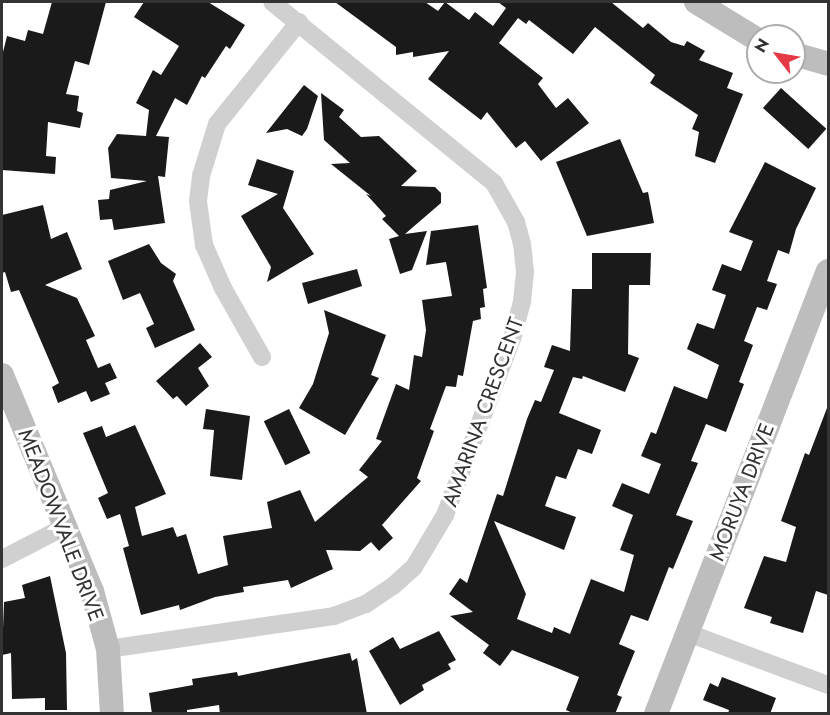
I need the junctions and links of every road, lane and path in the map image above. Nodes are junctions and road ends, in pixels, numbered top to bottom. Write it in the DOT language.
graph roads {
  1 [pos="272,2"];
  2 [pos="696,2"];
  3 [pos="299,22"];
  4 [pos="746,33"];
  5 [pos="806,58"];
  6 [pos="828,64"];
  7 [pos="828,274"];
  8 [pos="262,357"];
  9 [pos="2,375"];
  10 [pos="66,526"];
  11 [pos="2,559"];
  12 [pos="688,633"];
  13 [pos="108,649"];
  14 [pos="828,685"];
  15 [pos="112,714"];
  16 [pos="656,714"];
  1 -- 3 [label="street, AMARINA CRESCENT"];
  2 -- 4 [label="street"];
  3 -- 8 [label="street"];
  3 -- 13 [label="street, AMARINA CRESCENT"];
  5 -- 6 [label="street"];
  7 -- 12 [label="street, MORUYA DRIVE"];
  9 -- 10 [label="street, MEADOWVALE DRIVE"];
  10 -- 11 [label="street"];
  10 -- 13 [label="street, MEADOWVALE DRIVE"];
  12 -- 14 [label="street"];
  12 -- 16 [label="street, MORUYA DRIVE"];
  13 -- 15 [label="street, MEADOWVALE DRIVE"];
}
